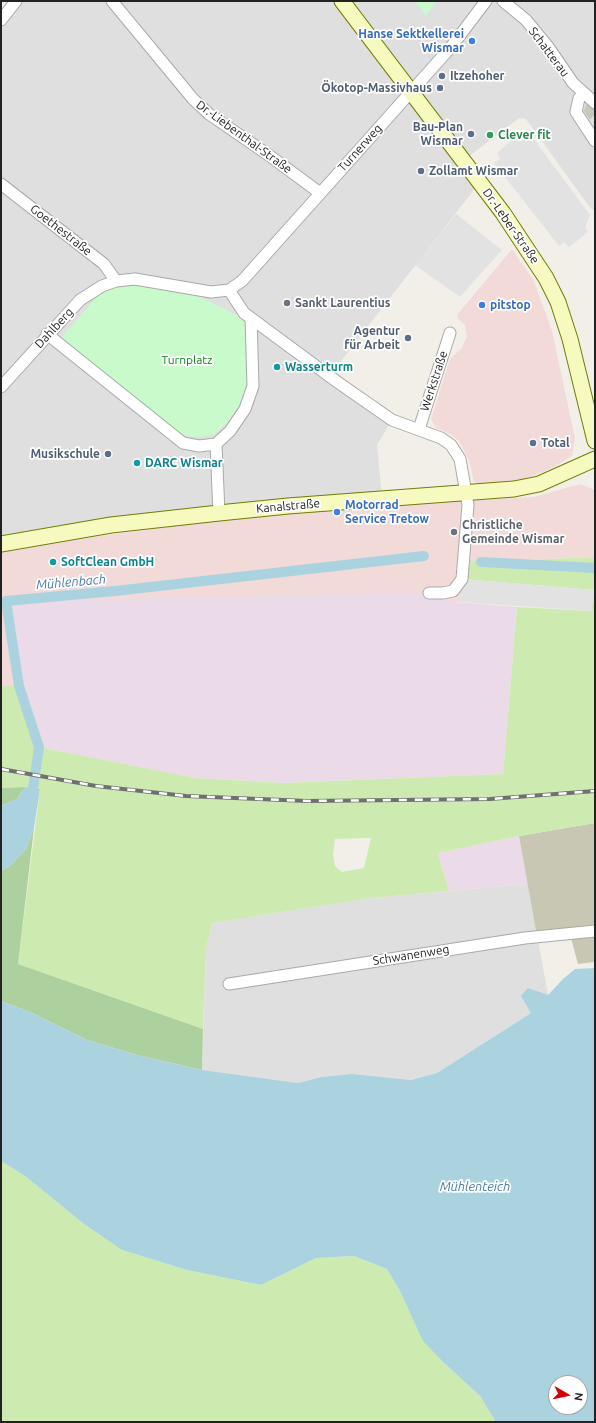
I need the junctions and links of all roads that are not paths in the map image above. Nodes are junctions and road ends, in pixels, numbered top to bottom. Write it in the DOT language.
graph roads {
  1 [pos="16,1"];
  2 [pos="112,1"];
  3 [pos="342,1"];
  4 [pos="486,1"];
  5 [pos="503,1"];
  6 [pos="1,20"];
  7 [pos="410,91"];
  8 [pos="584,94"];
  9 [pos="595,104"];
  10 [pos="595,141"];
  11 [pos="1,184"];
  12 [pos="320,193"];
  13 [pos="116,281"];
  14 [pos="229,290"];
  15 [pos="251,318"];
  16 [pos="450,333"];
  17 [pos="47,334"];
  18 [pos="1,387"];
  19 [pos="419,429"];
  20 [pos="595,441"];
  21 [pos="216,444"];
  22 [pos="595,459"];
  23 [pos="466,493"];
  24 [pos="219,513"];
  25 [pos="1,544"];
  26 [pos="429,593"];
  27 [pos="595,931"];
  28 [pos="228,984"];
  1 -- 6 [label="street"];
  2 -- 12 [label="street, Dr.-Liebenthal-Straße"];
  3 -- 7 [label="street, Dr.-Leber-Straße"];
  4 -- 7 [label="street, Turnerweg"];
  5 -- 8 [label="street, Schatterau"];
  7 -- 12 [label="street, Turnerweg"];
  7 -- 20 [label="street, Dr.-Leber-Straße"];
  8 -- 9 [label="street, Schatterau"];
  8 -- 10 [label="street"];
  11 -- 13 [label="street, Goethestraße"];
  12 -- 14 [label="street, Turnerweg"];
  13 -- 14 [label="street"];
  13 -- 17 [label="street, Dahlberg"];
  14 -- 15 [label="street"];
  15 -- 19 [label="street"];
  15 -- 21 [label="street"];
  16 -- 19 [label="street, Werkstraße"];
  17 -- 18 [label="street, Dahlberg"];
  17 -- 21 [label="street"];
  19 -- 23 [label="street"];
  21 -- 24 [label="street"];
  22 -- 23 [label="street, Kanalstraße"];
  23 -- 24 [label="street, Kanalstraße"];
  23 -- 26 [label="street"];
  24 -- 25 [label="street, Kanalstraße"];
  27 -- 28 [label="street, Schwanenweg"];
}
